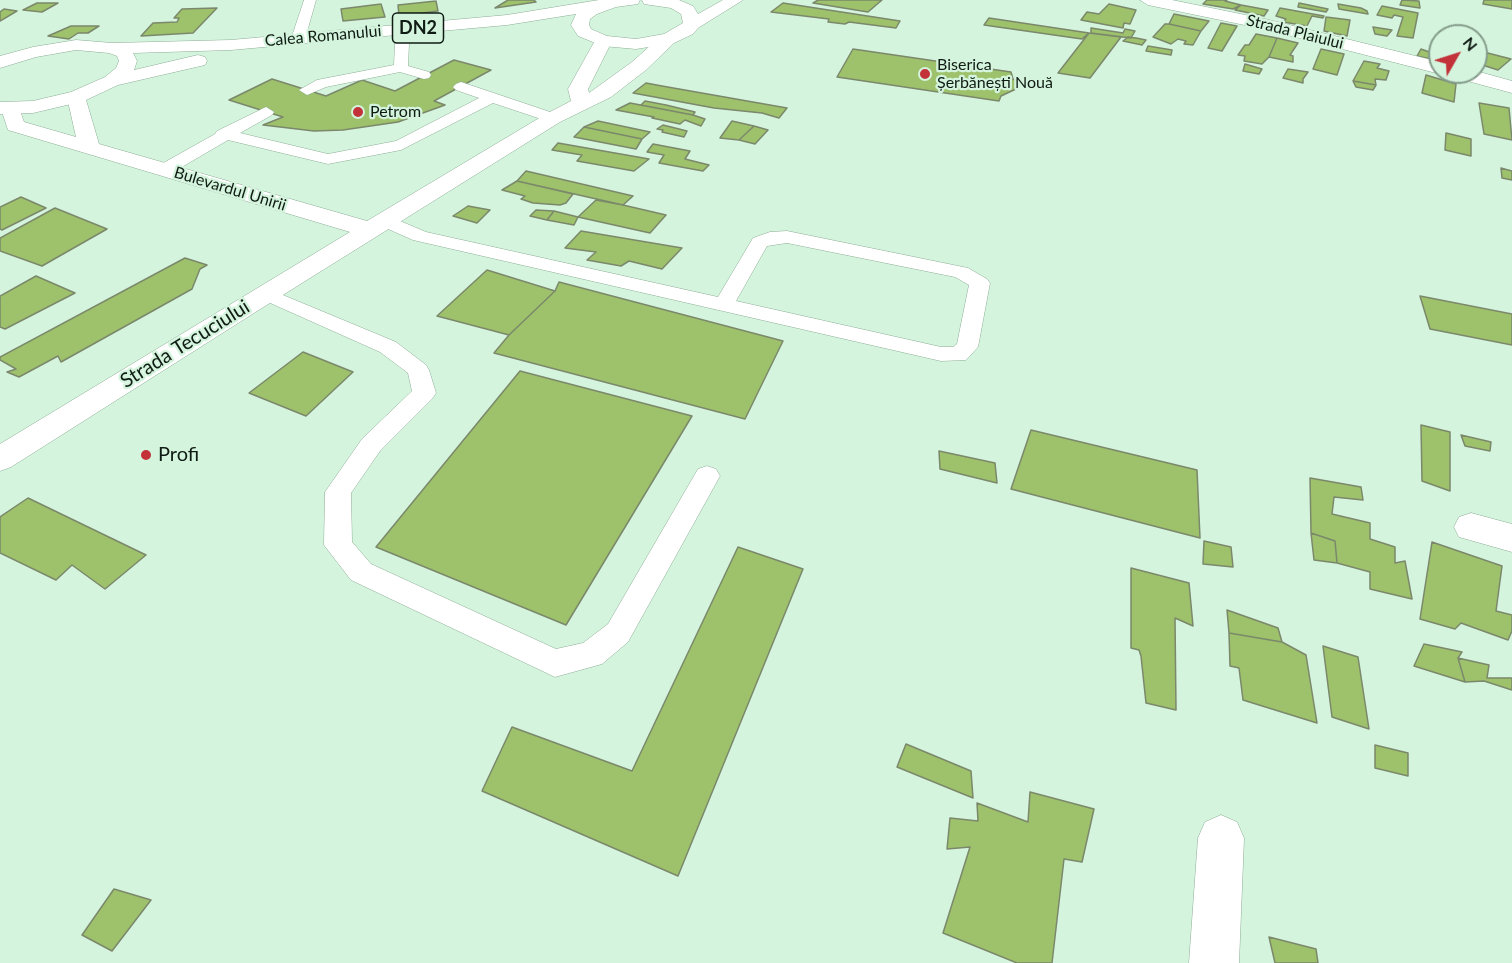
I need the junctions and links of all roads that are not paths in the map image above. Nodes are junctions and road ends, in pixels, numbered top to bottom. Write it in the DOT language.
graph roads {
  1 [pos="310,0"];
  2 [pos="632,0"];
  3 [pos="650,0"];
  4 [pos="735,0"];
  5 [pos="1148,0"];
  6 [pos="617,2"];
  7 [pos="692,24"];
  8 [pos="584,32"];
  9 [pos="298,39"];
  10 [pos="668,39"];
  11 [pos="603,41"];
  12 [pos="402,43"];
  13 [pos="112,48"];
  14 [pos="33,52"];
  15 [pos="0,55"];
  16 [pos="0,62"];
  17 [pos="1428,65"];
  18 [pos="401,68"];
  19 [pos="424,75"];
  20 [pos="112,81"];
  21 [pos="1488,81"];
  22 [pos="461,87"];
  23 [pos="1512,87"];
  24 [pos="307,90"];
  25 [pos="77,97"];
  26 [pos="493,97"];
  27 [pos="582,104"];
  28 [pos="5,108"];
  29 [pos="266,112"];
  30 [pos="553,118"];
  31 [pos="223,134"];
  32 [pos="89,148"];
  33 [pos="165,170"];
  34 [pos="379,226"];
  35 [pos="266,294"];
  36 [pos="724,305"];
  37 [pos="0,459"];
  38 [pos="707,476"];
  39 [pos="1472,527"];
  40 [pos="1512,538"];
  41 [pos="1221,838"];
  42 [pos="1214,963"];
  1 -- 9 [label="lane"];
  2 -- 6 [label="main road, Calea Romanului"];
  3 -- 7 [label="main road"];
  4 -- 7 [label="main road"];
  5 -- 17 [label="main road, Strada Plaiului"];
  6 -- 8 [label="main road"];
  6 -- 9 [label="main road, Calea Romanului / DN2"];
  7 -- 10 [label="main road"];
  8 -- 11 [label="main road"];
  8 -- 12 [label="main road, Calea Romanului / DN2"];
  9 -- 13 [label="main road, Calea Romanului / DN2"];
  10 -- 11 [label="main road"];
  10 -- 27 [label="main road"];
  11 -- 27 [label="main road"];
  12 -- 18 [label="lane"];
  12 -- 20 [label="main road, Calea Romanului / DN2"];
  13 -- 14 [label="main road, DN2"];
  13 -- 20 [label="main road"];
  14 -- 15 [label="main road, DN2"];
  14 -- 16 [label="main road, DN2"];
  18 -- 19 [label="lane"];
  18 -- 24 [label="lane"];
  20 -- 25 [label="main road, DN2"];
  21 -- 23 [label="main road"];
  22 -- 26 [label="lane"];
  25 -- 28 [label="main road, DN2"];
  25 -- 32 [label="main road"];
  26 -- 30 [label="lane"];
  26 -- 31 [label="lane"];
  27 -- 30 [label="main road"];
  28 -- 32 [label="main road, Bulevardul Unirii"];
  29 -- 31 [label="lane"];
  30 -- 34 [label="main road"];
  31 -- 33 [label="lane"];
  32 -- 33 [label="main road, Bulevardul Unirii"];
  33 -- 34 [label="main road, Bulevardul Unirii"];
  34 -- 35 [label="main road, Strada Tecuciului"];
  34 -- 36 [label="lane"];
  35 -- 37 [label="main road, Strada Tecuciului"];
  35 -- 38 [label="lane"];
  36 -- 36 [label="lane"];
  39 -- 40 [label="main road"];
  41 -- 42 [label="main road"];
}
